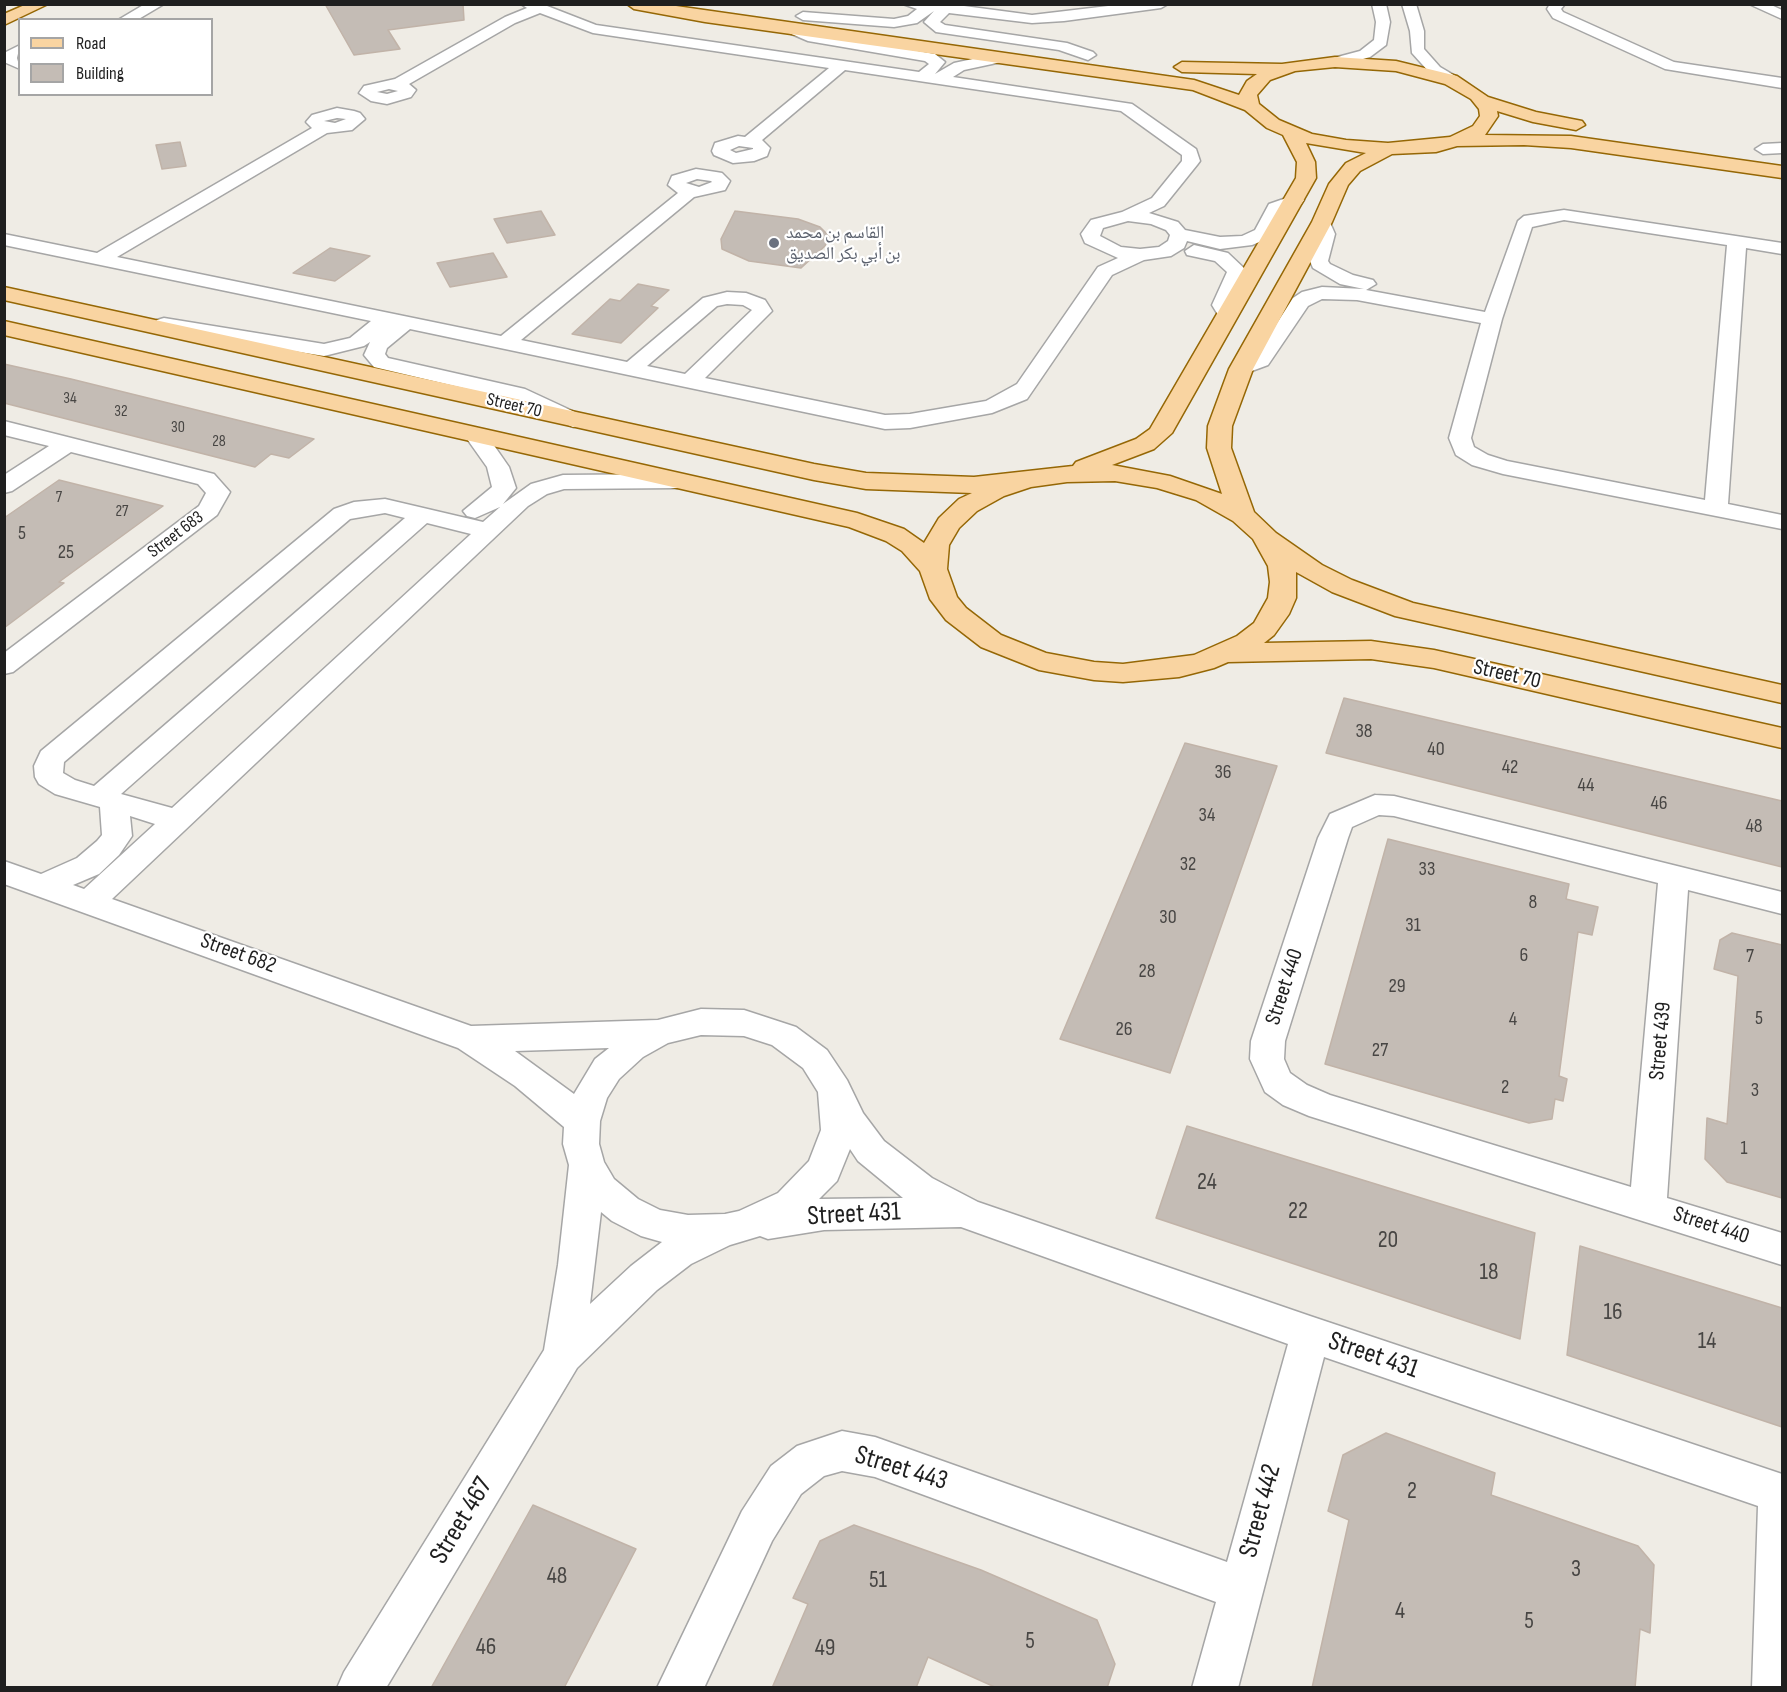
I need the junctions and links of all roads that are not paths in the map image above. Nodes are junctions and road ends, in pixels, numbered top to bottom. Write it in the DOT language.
graph roads {
  1 [pos="41,4"];
  2 [pos="157,4"];
  3 [pos="634,4"];
  4 [pos="727,4"];
  5 [pos="910,4"];
  6 [pos="1062,4"];
  7 [pos="1379,4"];
  8 [pos="1409,4"];
  9 [pos="1558,4"];
  10 [pos="1756,4"];
  11 [pos="1155,5"];
  12 [pos="533,7"];
  13 [pos="928,7"];
  14 [pos="946,9"];
  15 [pos="1078,10"];
  16 [pos="1782,15"];
  17 [pos="803,16"];
  18 [pos="129,18"];
  19 [pos="4,20"];
  20 [pos="792,29"];
  21 [pos="1088,55"];
  22 [pos="1001,58"];
  23 [pos="1335,62"];
  24 [pos="841,66"];
  25 [pos="1282,69"];
  26 [pos="923,77"];
  27 [pos="939,80"];
  28 [pos="1451,80"];
  29 [pos="1782,83"];
  30 [pos="398,84"];
  31 [pos="1483,101"];
  32 [pos="1251,106"];
  33 [pos="324,128"];
  34 [pos="1598,128"];
  35 [pos="1291,132"];
  36 [pos="1456,141"];
  37 [pos="749,142"];
  38 [pos="1740,146"];
  39 [pos="1388,149"];
  40 [pos="1782,150"];
  41 [pos="1782,172"];
  42 [pos="690,192"];
  43 [pos="1295,200"];
  44 [pos="1158,202"];
  45 [pos="1128,216"];
  46 [pos="1322,222"];
  47 [pos="1173,229"];
  48 [pos="4,238"];
  49 [pos="1737,241"];
  50 [pos="1098,245"];
  51 [pos="1782,248"];
  52 [pos="1164,252"];
  53 [pos="1140,255"];
  54 [pos="99,259"];
  55 [pos="1105,271"];
  56 [pos="4,293"];
  57 [pos="1494,312"];
  58 [pos="1227,314"];
  59 [pos="118,318"];
  60 [pos="397,321"];
  61 [pos="4,328"];
  62 [pos="504,344"];
  63 [pos="650,353"];
  64 [pos="709,363"];
  65 [pos="1241,369"];
  66 [pos="630,370"];
  67 [pos="689,382"];
  68 [pos="573,420"];
  69 [pos="4,428"];
  70 [pos="476,436"];
  71 [pos="68,444"];
  72 [pos="1067,474"];
  73 [pos="1027,480"];
  74 [pos="676,481"];
  75 [pos="4,486"];
  76 [pos="1716,509"];
  77 [pos="1242,515"];
  78 [pos="433,517"];
  79 [pos="1782,522"];
  80 [pos="486,530"];
  81 [pos="1264,535"];
  82 [pos="933,569"];
  83 [pos="1226,653"];
  84 [pos="4,666"];
  85 [pos="1782,694"];
  86 [pos="1782,738"];
  87 [pos="106,799"];
  88 [pos="177,819"];
  89 [pos="4,872"];
  90 [pos="1674,877"];
  91 [pos="44,885"];
  92 [pos="90,901"];
  93 [pos="1782,903"];
  94 [pos="659,1033"];
  95 [pos="470,1039"];
  96 [pos="835,1090"];
  97 [pos="582,1121"];
  98 [pos="586,1165"];
  99 [pos="1648,1205"];
  100 [pos="966,1213"];
  101 [pos="734,1228"];
  102 [pos="1782,1249"];
  103 [pos="1310,1334"];
  104 [pos="563,1355"];
  105 [pos="1781,1493"];
  106 [pos="1240,1589"];
  107 [pos="360,1688"];
  108 [pos="680,1688"];
  109 [pos="1215,1688"];
  110 [pos="1775,1688"];
  1 -- 19 [label="main road"];
  2 -- 18 [label="street"];
  3 -- 20 [label="main road"];
  4 -- 17 [label="main road"];
  5 -- 13 [label="street"];
  6 -- 15 [label="street"];
  7 -- 23 [label="street"];
  8 -- 28 [label="street"];
  9 -- 29 [label="street"];
  10 -- 16 [label="street"];
  11 -- 15 [label="street"];
  12 -- 24 [label="street"];
  12 -- 30 [label="street"];
  13 -- 14 [label="street"];
  13 -- 17 [label="street"];
  14 -- 15 [label="street"];
  14 -- 21 [label="street"];
  17 -- 21 [label="main road"];
  20 -- 22 [label="main road"];
  20 -- 26 [label="street"];
  21 -- 25 [label="main road"];
  22 -- 27 [label="street"];
  22 -- 32 [label="main road"];
  23 -- 25 [label="main road"];
  23 -- 28 [label="main road"];
  24 -- 26 [label="street"];
  24 -- 37 [label="street"];
  25 -- 32 [label="main road"];
  26 -- 27 [label="street"];
  27 -- 44 [label="street"];
  28 -- 31 [label="main road"];
  31 -- 34 [label="main road"];
  31 -- 36 [label="main road"];
  32 -- 35 [label="main road"];
  33 -- 54 [label="street"];
  35 -- 39 [label="main road"];
  35 -- 43 [label="main road"];
  36 -- 39 [label="main road"];
  36 -- 41 [label="main road"];
  38 -- 40 [label="main road"];
  39 -- 46 [label="main road"];
  42 -- 62 [label="street"];
  43 -- 47 [label="street"];
  43 -- 58 [label="main road"];
  44 -- 45 [label="street"];
  44 -- 47 [label="street"];
  45 -- 47 [label="street"];
  45 -- 50 [label="street"];
  46 -- 57 [label="street"];
  46 -- 65 [label="main road"];
  47 -- 52 [label="street"];
  48 -- 54 [label="street"];
  49 -- 51 [label="street"];
  49 -- 57 [label="street"];
  49 -- 76 [label="street"];
  50 -- 53 [label="street"];
  50 -- 55 [label="street"];
  52 -- 53 [label="street"];
  52 -- 58 [label="street"];
  53 -- 55 [label="street"];
  54 -- 60 [label="street"];
  55 -- 67 [label="street"];
  56 -- 59 [label="main road, Street 70"];
  57 -- 65 [label="street"];
  57 -- 76 [label="street"];
  58 -- 72 [label="main road"];
  59 -- 60 [label="street"];
  59 -- 68 [label="main road, Street 70"];
  60 -- 62 [label="street"];
  60 -- 68 [label="street"];
  61 -- 70 [label="main road, Street 70"];
  62 -- 66 [label="street"];
  63 -- 64 [label="street"];
  63 -- 64 [label="street"];
  63 -- 66 [label="street"];
  64 -- 67 [label="street"];
  65 -- 77 [label="main road"];
  66 -- 67 [label="street"];
  68 -- 73 [label="main road, Street 70"];
  69 -- 71 [label="street, Street 683"];
  70 -- 74 [label="main road, Street 70"];
  70 -- 78 [label="street"];
  71 -- 75 [label="street"];
  71 -- 84 [label="street, Street 683"];
  72 -- 73 [label="main road"];
  72 -- 77 [label="main road"];
  73 -- 82 [label="main road"];
  74 -- 80 [label="street"];
  74 -- 82 [label="main road, Street 70"];
  76 -- 79 [label="street"];
  77 -- 81 [label="main road"];
  78 -- 80 [label="street"];
  78 -- 87 [label="street"];
  78 -- 87 [label="street"];
  80 -- 88 [label="street"];
  81 -- 83 [label="main road"];
  81 -- 85 [label="main road, Street 70"];
  82 -- 83 [label="main road"];
  83 -- 86 [label="main road, Street 70"];
  87 -- 88 [label="street"];
  87 -- 91 [label="street"];
  88 -- 92 [label="street"];
  89 -- 91 [label="street, Street 682"];
  90 -- 93 [label="street, Street 440"];
  90 -- 99 [label="street, Street 439"];
  90 -- 99 [label="street, Street 440"];
  91 -- 92 [label="street, Street 682"];
  92 -- 95 [label="street, Street 682"];
  94 -- 95 [label="street, Street 682"];
  94 -- 96 [label="street, Street 431"];
  94 -- 97 [label="street"];
  95 -- 97 [label="street, Street 682"];
  96 -- 100 [label="street, Street 431"];
  96 -- 101 [label="street, Street 467"];
  97 -- 98 [label="street"];
  98 -- 101 [label="street"];
  98 -- 104 [label="street, Street 467"];
  99 -- 102 [label="street, Street 440"];
  100 -- 101 [label="street, Street 431"];
  100 -- 103 [label="street, Street 431"];
  101 -- 104 [label="street, Street 467"];
  103 -- 105 [label="street, Street 431"];
  103 -- 106 [label="street, Street 442"];
  104 -- 107 [label="street, Street 467"];
  105 -- 110 [label="street"];
  106 -- 108 [label="street, Street 443"];
  106 -- 109 [label="street, Street 442"];
}
